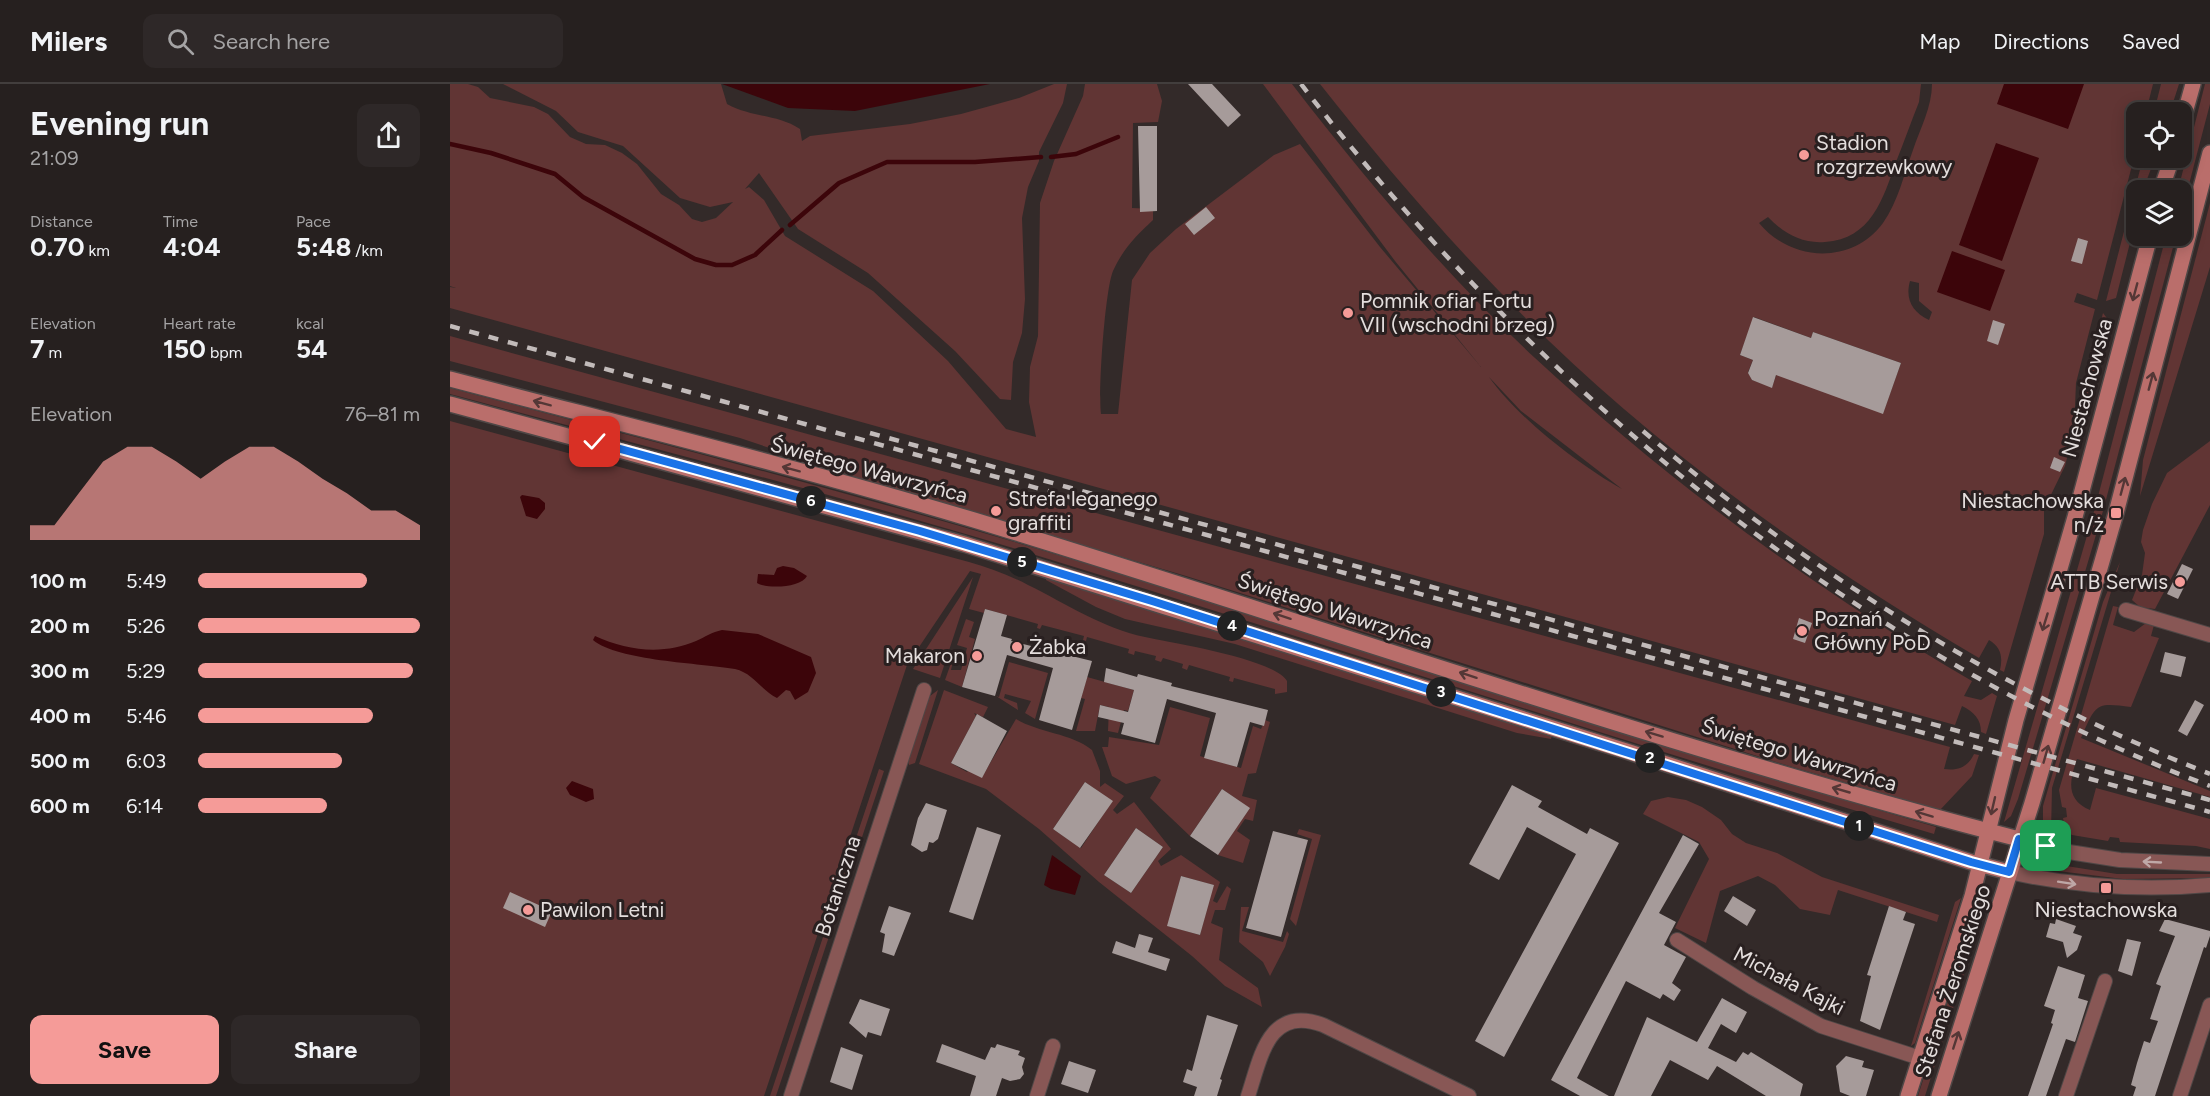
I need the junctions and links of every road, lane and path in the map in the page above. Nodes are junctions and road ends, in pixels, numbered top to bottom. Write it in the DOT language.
graph roads {
  1 [pos="2193,84"];
  2 [pos="2188,102"];
  3 [pos="2210,153"];
  4 [pos="2147,246"];
  5 [pos="450,379"];
  6 [pos="450,404"];
  7 [pos="2126,610"];
  8 [pos="2210,635"];
  9 [pos="924,690"];
  10 [pos="1987,831"];
  11 [pos="2019,839"];
  12 [pos="2210,864"];
  13 [pos="1979,865"];
  14 [pos="2009,872"];
  15 [pos="2210,885"];
  16 [pos="1971,899"];
  17 [pos="1677,940"];
  18 [pos="2105,981"];
  19 [pos="2210,1005"];
  20 [pos="1053,1046"];
  21 [pos="1920,1058"];
  22 [pos="791,1096"];
  23 [pos="1037,1096"];
  24 [pos="1248,1096"];
  25 [pos="1469,1096"];
  26 [pos="1908,1096"];
  27 [pos="1939,1096"];
  28 [pos="2066,1096"];
  29 [pos="2180,1096"];
  1 -- 2 [label="main road"];
  11 -- 3 [label="main road, Stefana Żeromskiego, one-way"];
  4 -- 10 [label="main road, Niestachowska, one-way"];
  10 -- 5 [label="main road, Świętego Wawrzyńca, one-way"];
  6 -- 13 [label="main road"];
  7 -- 8 [label="street"];
  9 -- 22 [label="street, Botaniczna"];
  10 -- 11 [label="main road, Świętego Wawrzyńca"];
  10 -- 13 [label="main road, Niestachowska"];
  12 -- 11 [label="street, Świętego Wawrzyńca, one-way"];
  11 -- 14 [label="main road, Stefana Żeromskiego"];
  13 -- 14 [label="main road"];
  13 -- 16 [label="main road, Niestachowska"];
  14 -- 15 [label="street, one-way"];
  27 -- 14 [label="main road, Stefana Żeromskiego, one-way"];
  16 -- 21 [label="main road, Stefana Żeromskiego"];
  17 -- 21 [label="street, Michała Kajki"];
  18 -- 28 [label="street"];
  19 -- 29 [label="street"];
  20 -- 23 [label="street"];
  21 -- 26 [label="main road, Stefana Żeromskiego"];
  24 -- 25 [label="street"];
}
